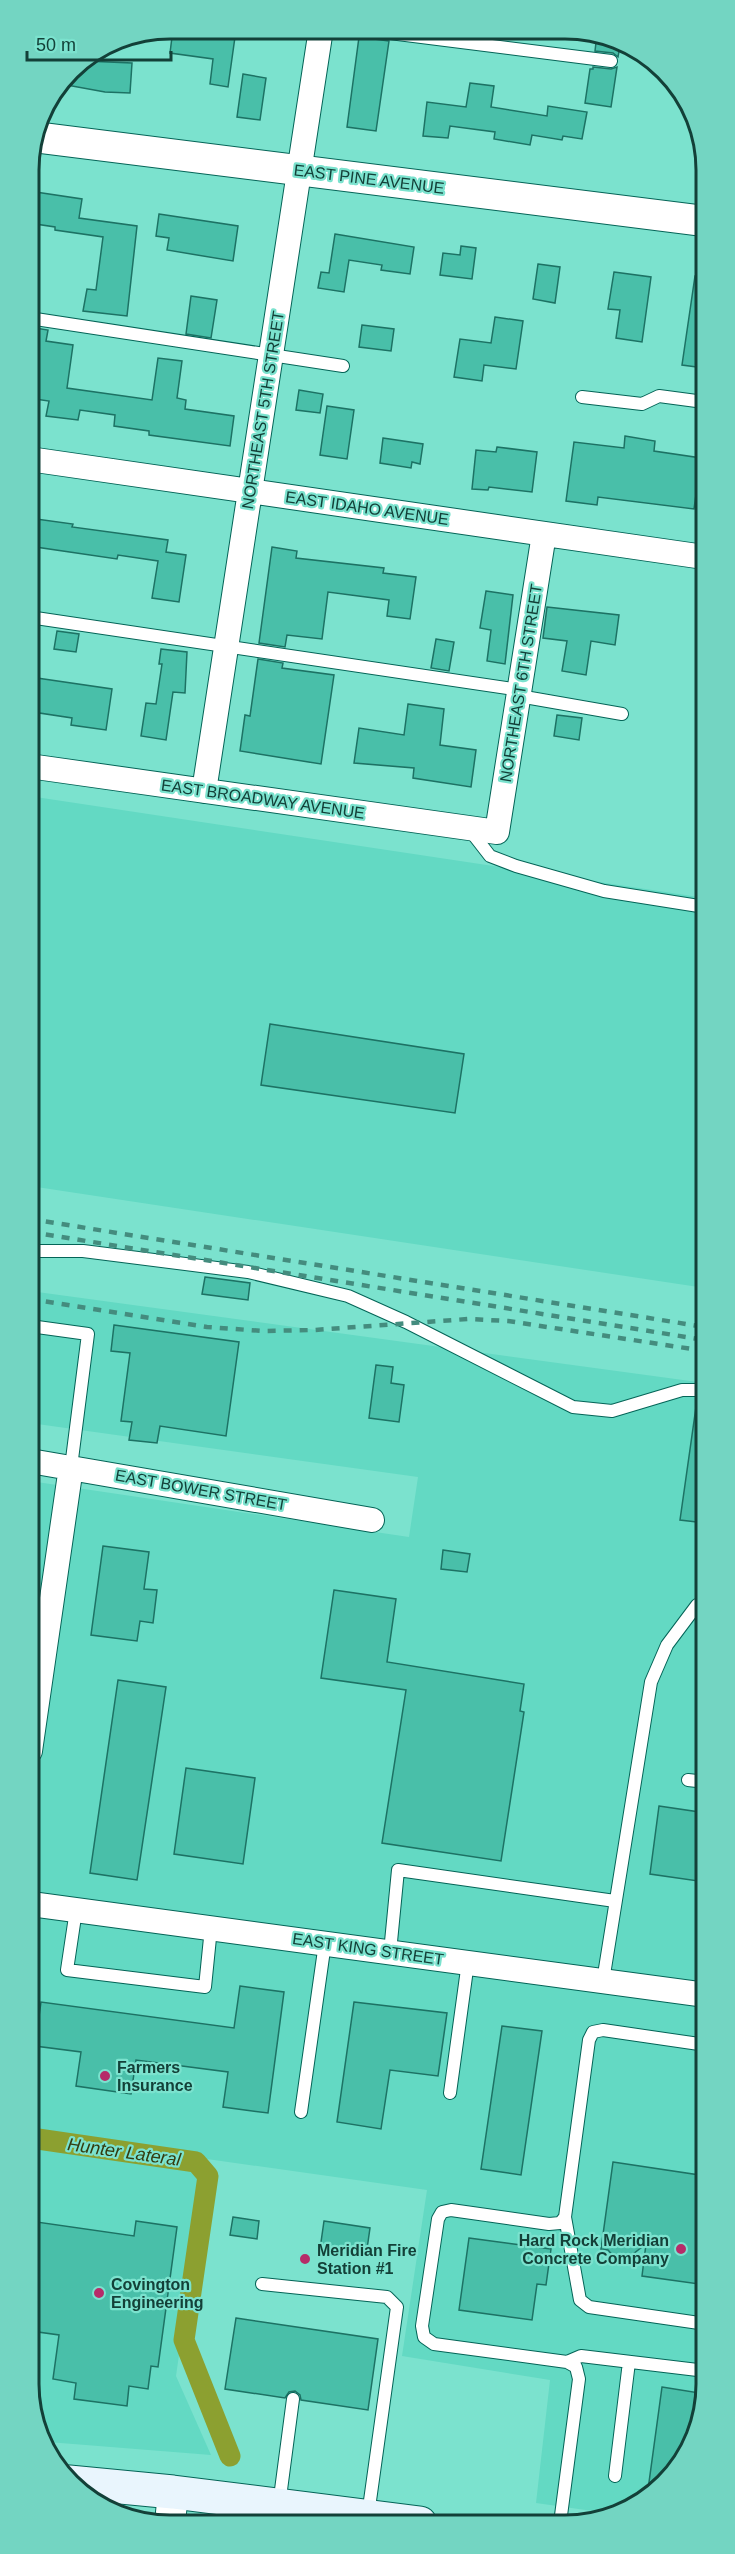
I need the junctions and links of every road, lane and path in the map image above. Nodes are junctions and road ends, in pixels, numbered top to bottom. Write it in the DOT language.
graph roads {
  1 [pos="320,39"];
  2 [pos="437,39"];
  3 [pos="611,61"];
  4 [pos="44,138"];
  5 [pos="301,170"];
  6 [pos="696,220"];
  7 [pos="39,320"];
  8 [pos="272,355"];
  9 [pos="343,366"];
  10 [pos="582,397"];
  11 [pos="696,401"];
  12 [pos="39,460"];
  13 [pos="250,492"];
  14 [pos="544,534"];
  15 [pos="696,556"];
  16 [pos="39,618"];
  17 [pos="226,646"];
  18 [pos="520,693"];
  19 [pos="622,714"];
  20 [pos="39,767"];
  21 [pos="204,791"];
  22 [pos="468,828"];
  23 [pos="497,832"];
  24 [pos="696,906"];
  25 [pos="39,1251"];
  26 [pos="39,1327"];
  27 [pos="696,1390"];
  28 [pos="39,1462"];
  29 [pos="71,1467"];
  30 [pos="372,1520"];
  31 [pos="696,1606"];
  32 [pos="39,1689"];
  33 [pos="688,1780"];
  34 [pos="696,1781"];
  35 [pos="615,1901"];
  36 [pos="39,1905"];
  37 [pos="76,1910"];
  38 [pos="211,1928"];
  39 [pos="325,1943"];
  40 [pos="390,1952"];
  41 [pos="468,1962"];
  42 [pos="603,1981"];
  43 [pos="696,1994"];
  44 [pos="696,2044"];
  45 [pos="450,2093"];
  46 [pos="301,2112"];
  47 [pos="565,2217"];
  48 [pos="262,2284"];
  49 [pos="696,2323"];
  50 [pos="567,2362"];
  51 [pos="628,2362"];
  52 [pos="696,2370"];
  53 [pos="293,2399"];
  54 [pos="615,2476"];
  55 [pos="89,2487"];
  56 [pos="279,2505"];
  57 [pos="171,2507"];
  58 [pos="359,2515"];
  59 [pos="367,2515"];
  60 [pos="561,2515"];
  1 -- 5 [label="street, NORTHEAST 5TH STREET"];
  2 -- 3 [label="lane"];
  4 -- 5 [label="street, EAST PINE AVENUE"];
  5 -- 6 [label="street, EAST PINE AVENUE"];
  5 -- 8 [label="street, NORTHEAST 5TH STREET"];
  7 -- 8 [label="lane"];
  8 -- 9 [label="lane"];
  8 -- 13 [label="street, NORTHEAST 5TH STREET"];
  10 -- 11 [label="lane"];
  12 -- 13 [label="street, EAST IDAHO AVENUE"];
  13 -- 14 [label="street, EAST IDAHO AVENUE"];
  13 -- 17 [label="street, NORTHEAST 5TH STREET"];
  14 -- 15 [label="street, EAST IDAHO AVENUE"];
  14 -- 18 [label="street, NORTHEAST 6TH STREET"];
  16 -- 17 [label="lane"];
  17 -- 18 [label="lane"];
  17 -- 21 [label="street, NORTHEAST 5TH STREET"];
  18 -- 19 [label="lane"];
  18 -- 23 [label="street, NORTHEAST 6TH STREET"];
  20 -- 21 [label="street, EAST BROADWAY AVENUE"];
  21 -- 22 [label="street, EAST BROADWAY AVENUE"];
  22 -- 23 [label="street, EAST BROADWAY AVENUE"];
  22 -- 24 [label="lane"];
  25 -- 27 [label="lane"];
  26 -- 29 [label="lane"];
  28 -- 29 [label="street, EAST BOWER STREET"];
  29 -- 30 [label="street, EAST BOWER STREET"];
  29 -- 32 [label="street"];
  31 -- 35 [label="lane"];
  33 -- 34 [label="lane"];
  35 -- 40 [label="lane"];
  35 -- 42 [label="lane"];
  36 -- 37 [label="street, EAST KING STREET"];
  37 -- 38 [label="street, EAST KING STREET"];
  37 -- 38 [label="lane"];
  38 -- 39 [label="street, EAST KING STREET"];
  39 -- 40 [label="street, EAST KING STREET"];
  39 -- 46 [label="lane"];
  40 -- 41 [label="street, EAST KING STREET"];
  41 -- 42 [label="street, EAST KING STREET"];
  41 -- 45 [label="lane"];
  42 -- 43 [label="street, EAST KING STREET"];
  44 -- 47 [label="lane"];
  47 -- 49 [label="lane"];
  47 -- 50 [label="lane"];
  48 -- 59 [label="lane"];
  50 -- 51 [label="lane"];
  50 -- 60 [label="lane"];
  51 -- 52 [label="lane"];
  51 -- 54 [label="lane"];
  53 -- 56 [label="lane"];
  55 -- 57 [label="main road"];
  56 -- 57 [label="main road"];
  56 -- 58 [label="main road"];
}
